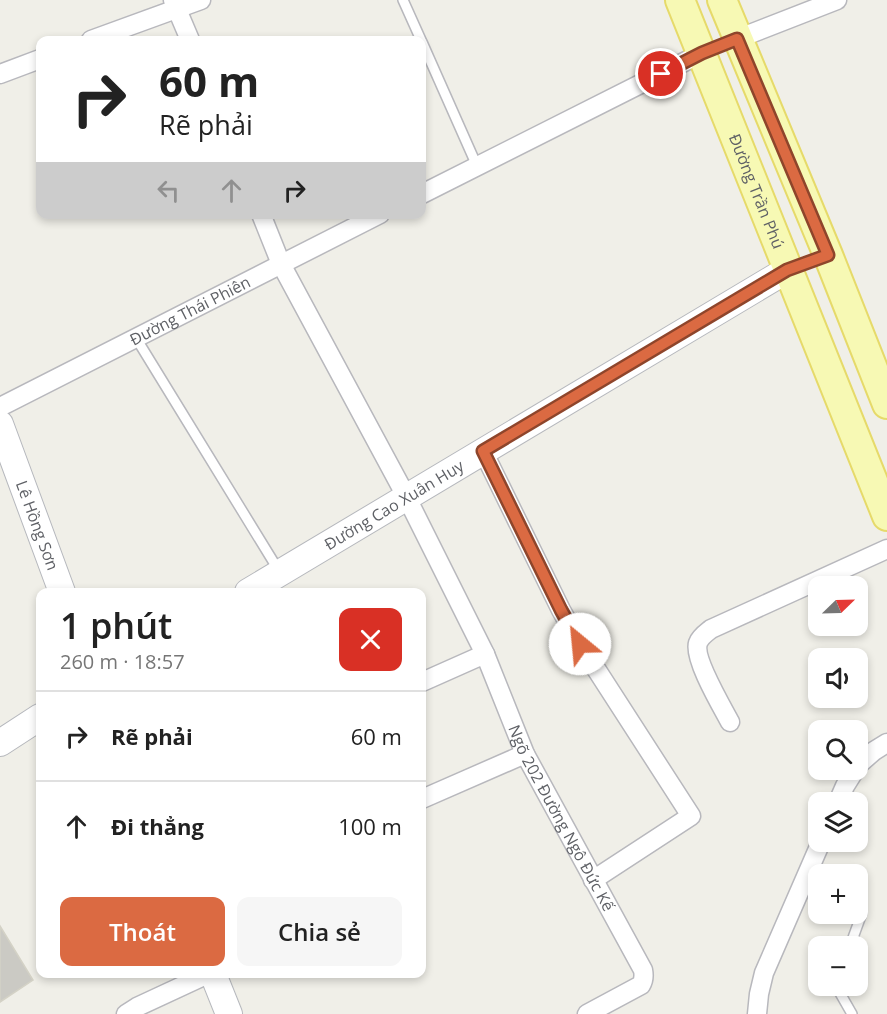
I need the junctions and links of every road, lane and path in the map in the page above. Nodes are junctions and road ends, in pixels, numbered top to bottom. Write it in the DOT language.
graph roads {
  1 [pos="201,0"];
  2 [pos="403,0"];
  3 [pos="680,0"];
  4 [pos="722,0"];
  5 [pos="837,0"];
  6 [pos="175,4"];
  7 [pos="100,36"];
  8 [pos="188,36"];
  9 [pos="419,36"];
  10 [pos="737,39"];
  11 [pos="426,52"];
  12 [pos="702,53"];
  13 [pos="36,60"];
  14 [pos="0,74"];
  15 [pos="477,166"];
  16 [pos="426,192"];
  17 [pos="263,219"];
  18 [pos="370,219"];
  19 [pos="828,255"];
  20 [pos="281,264"];
  21 [pos="787,270"];
  22 [pos="136,338"];
  23 [pos="887,404"];
  24 [pos="0,407"];
  25 [pos="0,424"];
  26 [pos="483,451"];
  27 [pos="406,498"];
  28 [pos="887,516"];
  29 [pos="887,549"];
  30 [pos="281,573"];
  31 [pos="62,588"];
  32 [pos="255,588"];
  33 [pos="485,654"];
  34 [pos="426,680"];
  35 [pos="36,720"];
  36 [pos="730,722"];
  37 [pos="0,743"];
  38 [pos="887,743"];
  39 [pos="525,754"];
  40 [pos="868,756"];
  41 [pos="426,797"];
  42 [pos="817,852"];
  43 [pos="594,880"];
  44 [pos="202,978"];
  45 [pos="213,978"];
  46 [pos="842,996"];
  47 [pos="126,1014"];
  48 [pos="229,1014"];
  49 [pos="587,1014"];
  50 [pos="757,1014"];
  51 [pos="852,1014"];
  1 -- 6 [label="street"];
  2 -- 9 [label="lane"];
  3 -- 12 [label="main road, Đường Trần Phú"];
  4 -- 10 [label="main road"];
  5 -- 10 [label="street"];
  6 -- 7 [label="street"];
  6 -- 8 [label="street"];
  10 -- 12 [label="main road"];
  10 -- 19 [label="main road"];
  11 -- 15 [label="lane"];
  12 -- 15 [label="street"];
  12 -- 21 [label="main road, Đường Trần Phú"];
  13 -- 14 [label="street"];
  15 -- 16 [label="street"];
  17 -- 20 [label="street, Ngõ 202 Đường Ngô Đức Kế"];
  18 -- 20 [label="street, Đường Thái Phiên"];
  19 -- 21 [label="main road"];
  19 -- 23 [label="main road"];
  20 -- 22 [label="street, Đường Thái Phiên"];
  20 -- 27 [label="street, Ngõ 202 Đường Ngô Đức Kế"];
  21 -- 26 [label="street, Đường Cao Xuân Huy"];
  21 -- 28 [label="main road, Đường Trần Phú"];
  22 -- 24 [label="street, Đường Thái Phiên"];
  22 -- 30 [label="lane"];
  25 -- 31 [label="street, Lê Hồng Sơn"];
  26 -- 27 [label="street, Đường Cao Xuân Huy"];
  26 -- 43 [label="street"];
  27 -- 30 [label="street, Đường Cao Xuân Huy"];
  27 -- 33 [label="street, Ngõ 202 Đường Ngô Đức Kế"];
  29 -- 36 [label="street"];
  30 -- 32 [label="street, Đường Cao Xuân Huy"];
  33 -- 34 [label="street"];
  33 -- 39 [label="street, Ngõ 202 Đường Ngô Đức Kế"];
  35 -- 37 [label="street"];
  38 -- 40 [label="street"];
  39 -- 41 [label="street"];
  39 -- 43 [label="street, Ngõ 202 Đường Ngô Đức Kế"];
  42 -- 50 [label="street"];
  43 -- 49 [label="street, Ngõ 202 Đường Ngô Đức Kế"];
  44 -- 47 [label="street"];
  45 -- 48 [label="street"];
  46 -- 51 [label="lane"];
}
